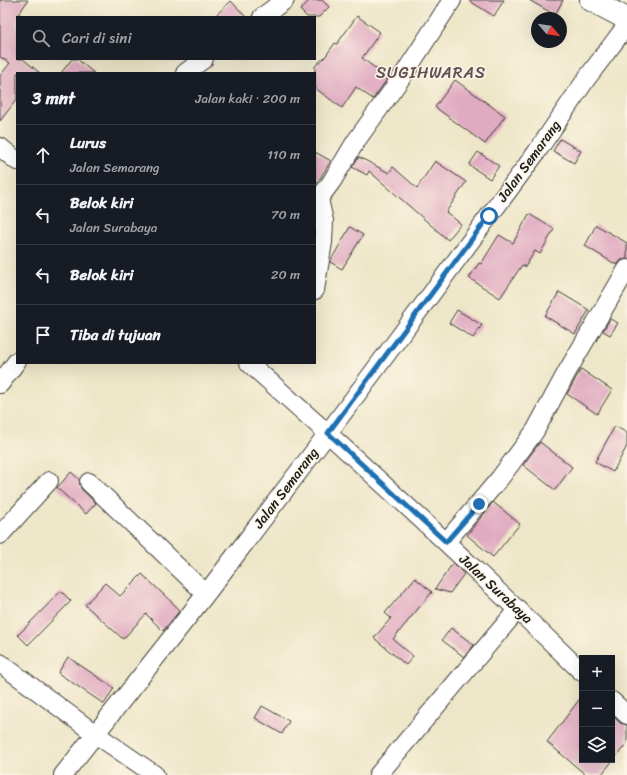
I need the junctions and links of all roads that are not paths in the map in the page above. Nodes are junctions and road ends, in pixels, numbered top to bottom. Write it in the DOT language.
graph roads {
  1 [pos="285,0"];
  2 [pos="452,0"];
  3 [pos="591,0"];
  4 [pos="263,16"];
  5 [pos="627,19"];
  6 [pos="627,25"];
  7 [pos="203,60"];
  8 [pos="186,72"];
  9 [pos="0,147"];
  10 [pos="16,160"];
  11 [pos="627,269"];
  12 [pos="316,284"];
  13 [pos="16,362"];
  14 [pos="254,365"];
  15 [pos="0,384"];
  16 [pos="328,433"];
  17 [pos="49,481"];
  18 [pos="89,482"];
  19 [pos="0,535"];
  20 [pos="446,542"];
  21 [pos="206,594"];
  22 [pos="518,609"];
  23 [pos="0,663"];
  24 [pos="579,669"];
  25 [pos="615,704"];
  26 [pos="627,715"];
  27 [pos="94,733"];
  28 [pos="63,775"];
  29 [pos="155,775"];
  30 [pos="378,775"];
  1 -- 4 [label="street"];
  2 -- 12 [label="street"];
  3 -- 5 [label="main road"];
  6 -- 16 [label="street, Jalan Semarang"];
  7 -- 8 [label="street"];
  9 -- 10 [label="street"];
  11 -- 20 [label="street"];
  13 -- 15 [label="street"];
  14 -- 16 [label="street, Jalan Surabaya"];
  16 -- 20 [label="street, Jalan Surabaya"];
  16 -- 21 [label="street, Jalan Semarang"];
  17 -- 19 [label="street"];
  18 -- 21 [label="street"];
  20 -- 22 [label="street, Jalan Surabaya"];
  21 -- 27 [label="street, Jalan Semarang"];
  22 -- 24 [label="street, Jalan Surabaya"];
  22 -- 30 [label="street"];
  23 -- 27 [label="street"];
  25 -- 26 [label="street"];
  27 -- 28 [label="street, Jalan Semarang"];
  27 -- 29 [label="street"];
}
